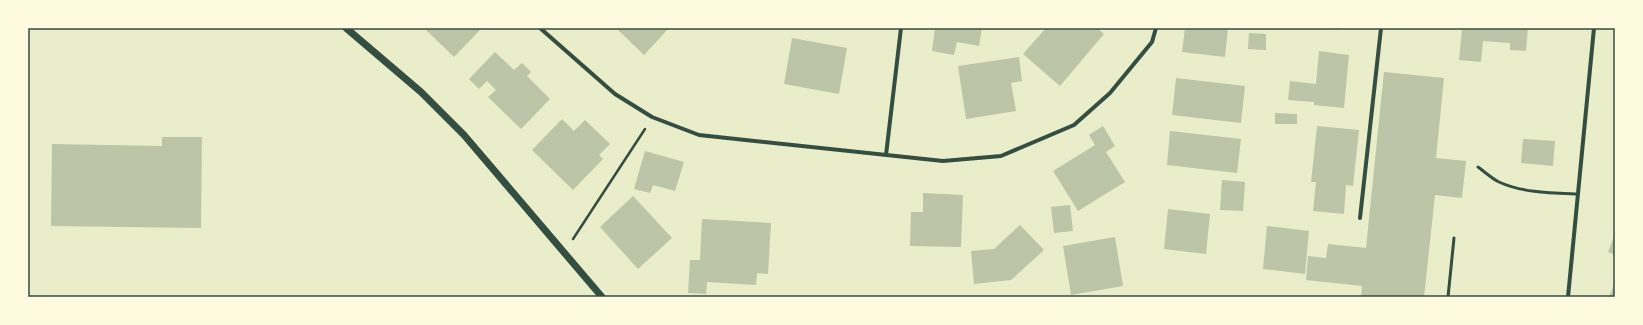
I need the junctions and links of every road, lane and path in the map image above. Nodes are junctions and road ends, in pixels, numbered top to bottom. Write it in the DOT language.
graph roads {
  1 [pos="346,28"];
  2 [pos="540,28"];
  3 [pos="901,28"];
  4 [pos="1156,28"];
  5 [pos="1381,28"];
  6 [pos="1594,28"];
  7 [pos="652,117"];
  8 [pos="886,155"];
  9 [pos="1478,168"];
  10 [pos="1578,194"];
  11 [pos="1360,218"];
  12 [pos="1454,238"];
  13 [pos="564,253"];
  14 [pos="602,297"];
  15 [pos="1448,297"];
  16 [pos="1568,297"];
  1 -- 13 [label="street"];
  2 -- 7 [label="street"];
  3 -- 8 [label="street"];
  4 -- 8 [label="street"];
  5 -- 11 [label="street"];
  6 -- 10 [label="street"];
  7 -- 8 [label="street"];
  7 -- 13 [label="path"];
  9 -- 10 [label="lane"];
  10 -- 16 [label="street"];
  12 -- 15 [label="lane"];
  13 -- 14 [label="street"];
}
